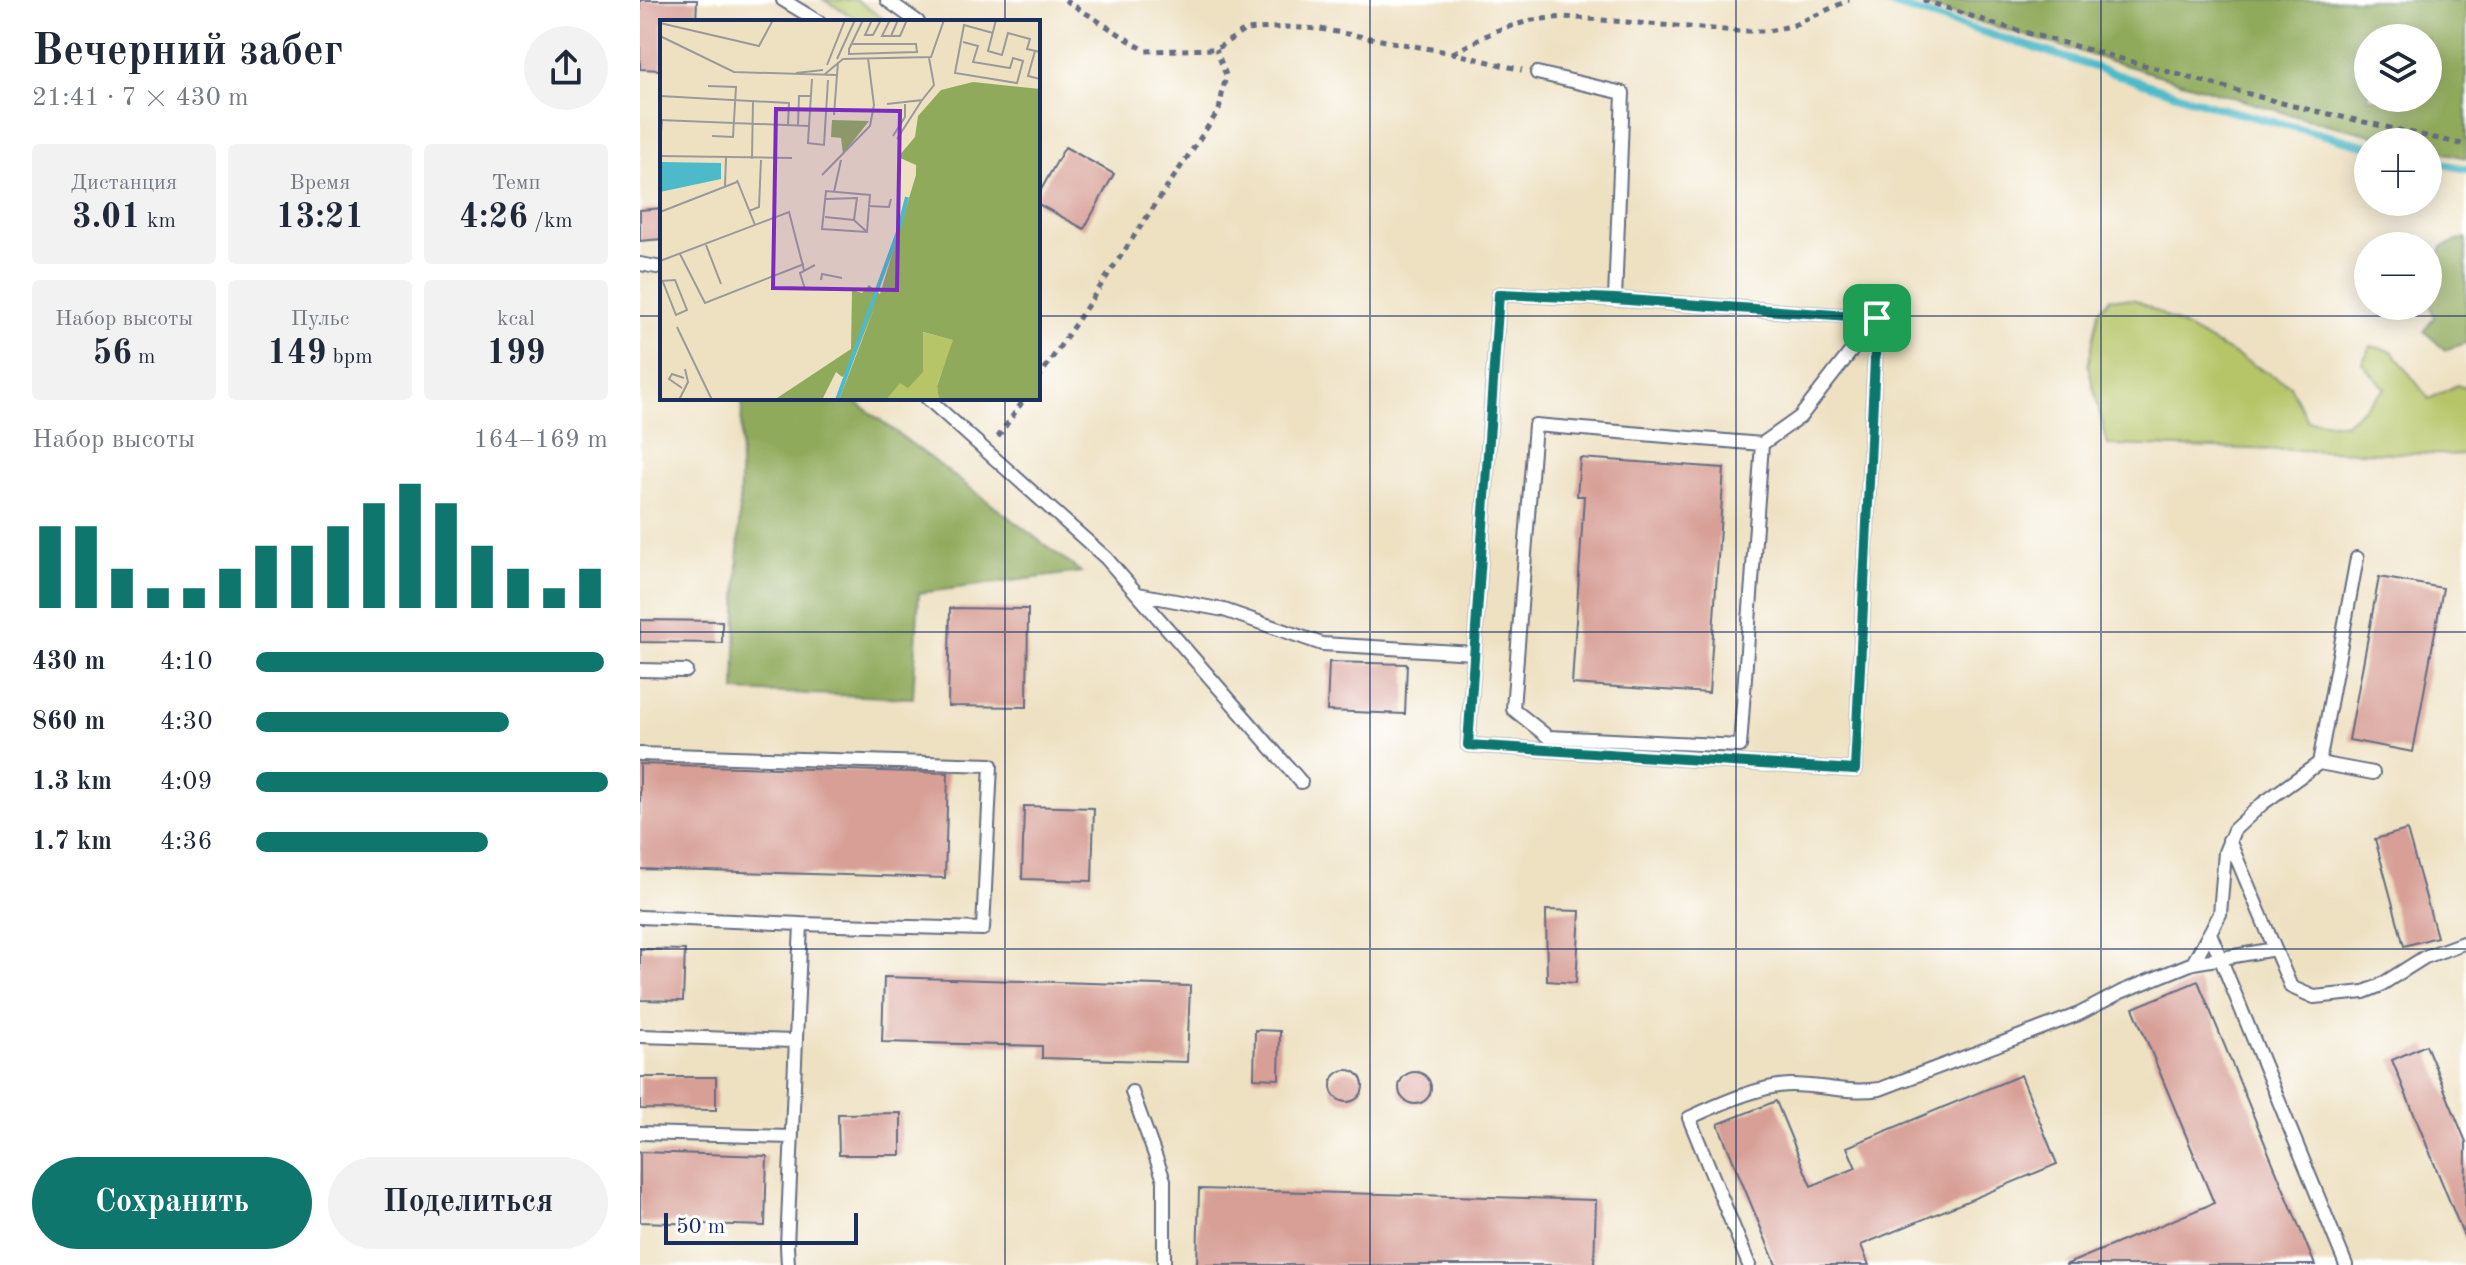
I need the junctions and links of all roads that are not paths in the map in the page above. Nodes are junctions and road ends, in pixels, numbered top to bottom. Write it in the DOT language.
graph roads {
  1 [pos="783,0"];
  2 [pos="887,0"];
  3 [pos="816,20"];
  4 [pos="915,20"];
  5 [pos="1533,72"];
  6 [pos="640,264"];
  7 [pos="660,268"];
  8 [pos="1615,299"];
  9 [pos="1877,318"];
  10 [pos="929,400"];
  11 [pos="1762,444"];
  12 [pos="2357,558"];
  13 [pos="1138,594"];
  14 [pos="1474,653"];
  15 [pos="640,670"];
  16 [pos="686,671"];
  17 [pos="640,754"];
  18 [pos="2319,763"];
  19 [pos="2373,773"];
  20 [pos="1301,782"];
  21 [pos="2229,840"];
  22 [pos="640,917"];
  23 [pos="801,924"];
  24 [pos="2210,933"];
  25 [pos="2466,942"];
  26 [pos="2275,949"];
  27 [pos="2221,959"];
  28 [pos="2193,963"];
  29 [pos="640,1036"];
  30 [pos="795,1041"];
  31 [pos="1132,1092"];
  32 [pos="640,1133"];
  33 [pos="792,1137"];
  34 [pos="788,1265"];
  35 [pos="1164,1265"];
  36 [pos="1749,1265"];
  37 [pos="2346,1265"];
  1 -- 3 [label="lane"];
  2 -- 4 [label="lane"];
  5 -- 8 [label="lane"];
  6 -- 7 [label="lane"];
  8 -- 9 [label="lane"];
  8 -- 14 [label="lane"];
  9 -- 11 [label="lane"];
  9 -- 14 [label="lane"];
  10 -- 13 [label="lane"];
  11 -- 11 [label="lane"];
  12 -- 18 [label="lane"];
  13 -- 14 [label="lane"];
  13 -- 20 [label="lane"];
  15 -- 16 [label="lane"];
  17 -- 23 [label="lane"];
  18 -- 19 [label="lane"];
  18 -- 21 [label="lane"];
  21 -- 24 [label="lane"];
  21 -- 26 [label="lane"];
  22 -- 23 [label="lane"];
  23 -- 30 [label="lane"];
  24 -- 27 [label="lane"];
  24 -- 28 [label="lane"];
  25 -- 26 [label="lane"];
  26 -- 27 [label="lane"];
  27 -- 28 [label="lane"];
  27 -- 37 [label="lane"];
  28 -- 36 [label="lane"];
  29 -- 30 [label="lane"];
  30 -- 33 [label="lane"];
  31 -- 35 [label="lane"];
  32 -- 33 [label="lane"];
  33 -- 34 [label="lane"];
}
